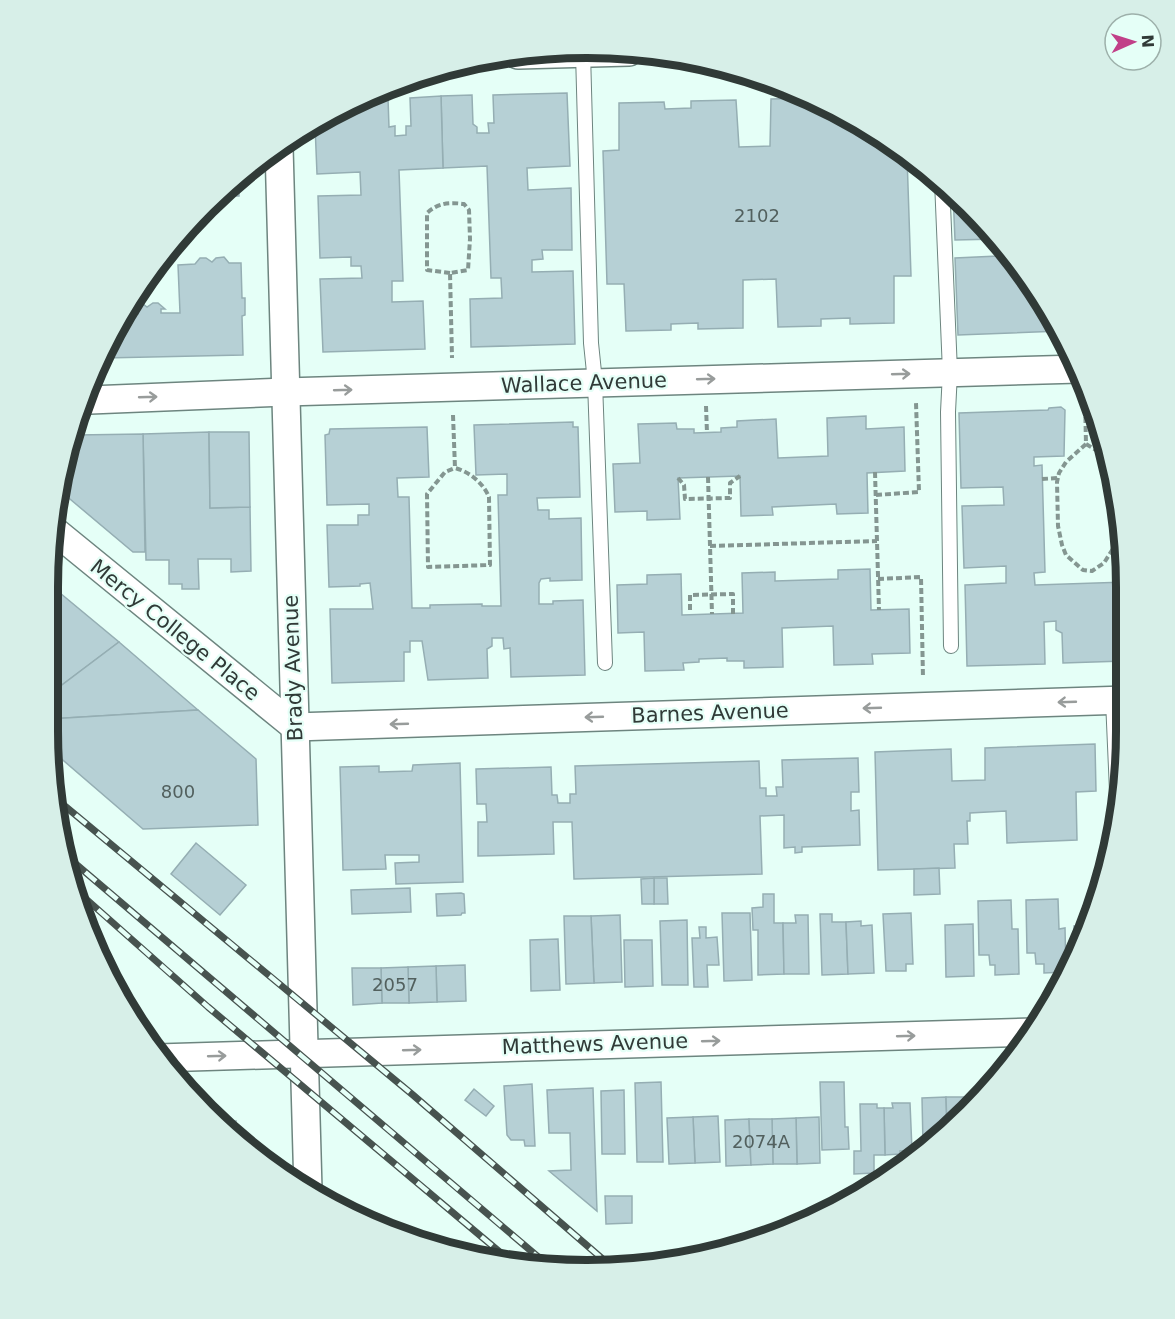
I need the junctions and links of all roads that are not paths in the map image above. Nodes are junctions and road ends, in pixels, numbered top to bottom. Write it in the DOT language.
graph roads {
  1 [pos="583,58"];
  2 [pos="279,158"];
  3 [pos="943,196"];
  4 [pos="1069,369"];
  5 [pos="950,372"];
  6 [pos="595,382"];
  7 [pos="285,392"];
  8 [pos="93,400"];
  9 [pos="61,536"];
  10 [pos="951,646"];
  11 [pos="605,663"];
  12 [pos="1116,700"];
  13 [pos="295,727"];
  14 [pos="1022,1032"];
  15 [pos="304,1053"];
  16 [pos="171,1058"];
  17 [pos="308,1180"];
  1 -- 6 [label="lane"];
  2 -- 7 [label="street, Brady Avenue"];
  3 -- 5 [label="lane"];
  4 -- 5 [label="street, Wallace Avenue"];
  6 -- 5 [label="street, Wallace Avenue, one-way"];
  5 -- 10 [label="lane"];
  7 -- 6 [label="street, Wallace Avenue, one-way"];
  6 -- 11 [label="lane"];
  8 -- 7 [label="street, Wallace Avenue, one-way"];
  7 -- 13 [label="street, Brady Avenue"];
  9 -- 13 [label="street, Mercy College Place"];
  12 -- 13 [label="street, Barnes Avenue, one-way"];
  13 -- 15 [label="street, Brady Avenue"];
  15 -- 14 [label="street, Matthews Avenue, one-way"];
  16 -- 15 [label="street, Matthews Avenue, one-way"];
  15 -- 17 [label="street, Brady Avenue"];
}
